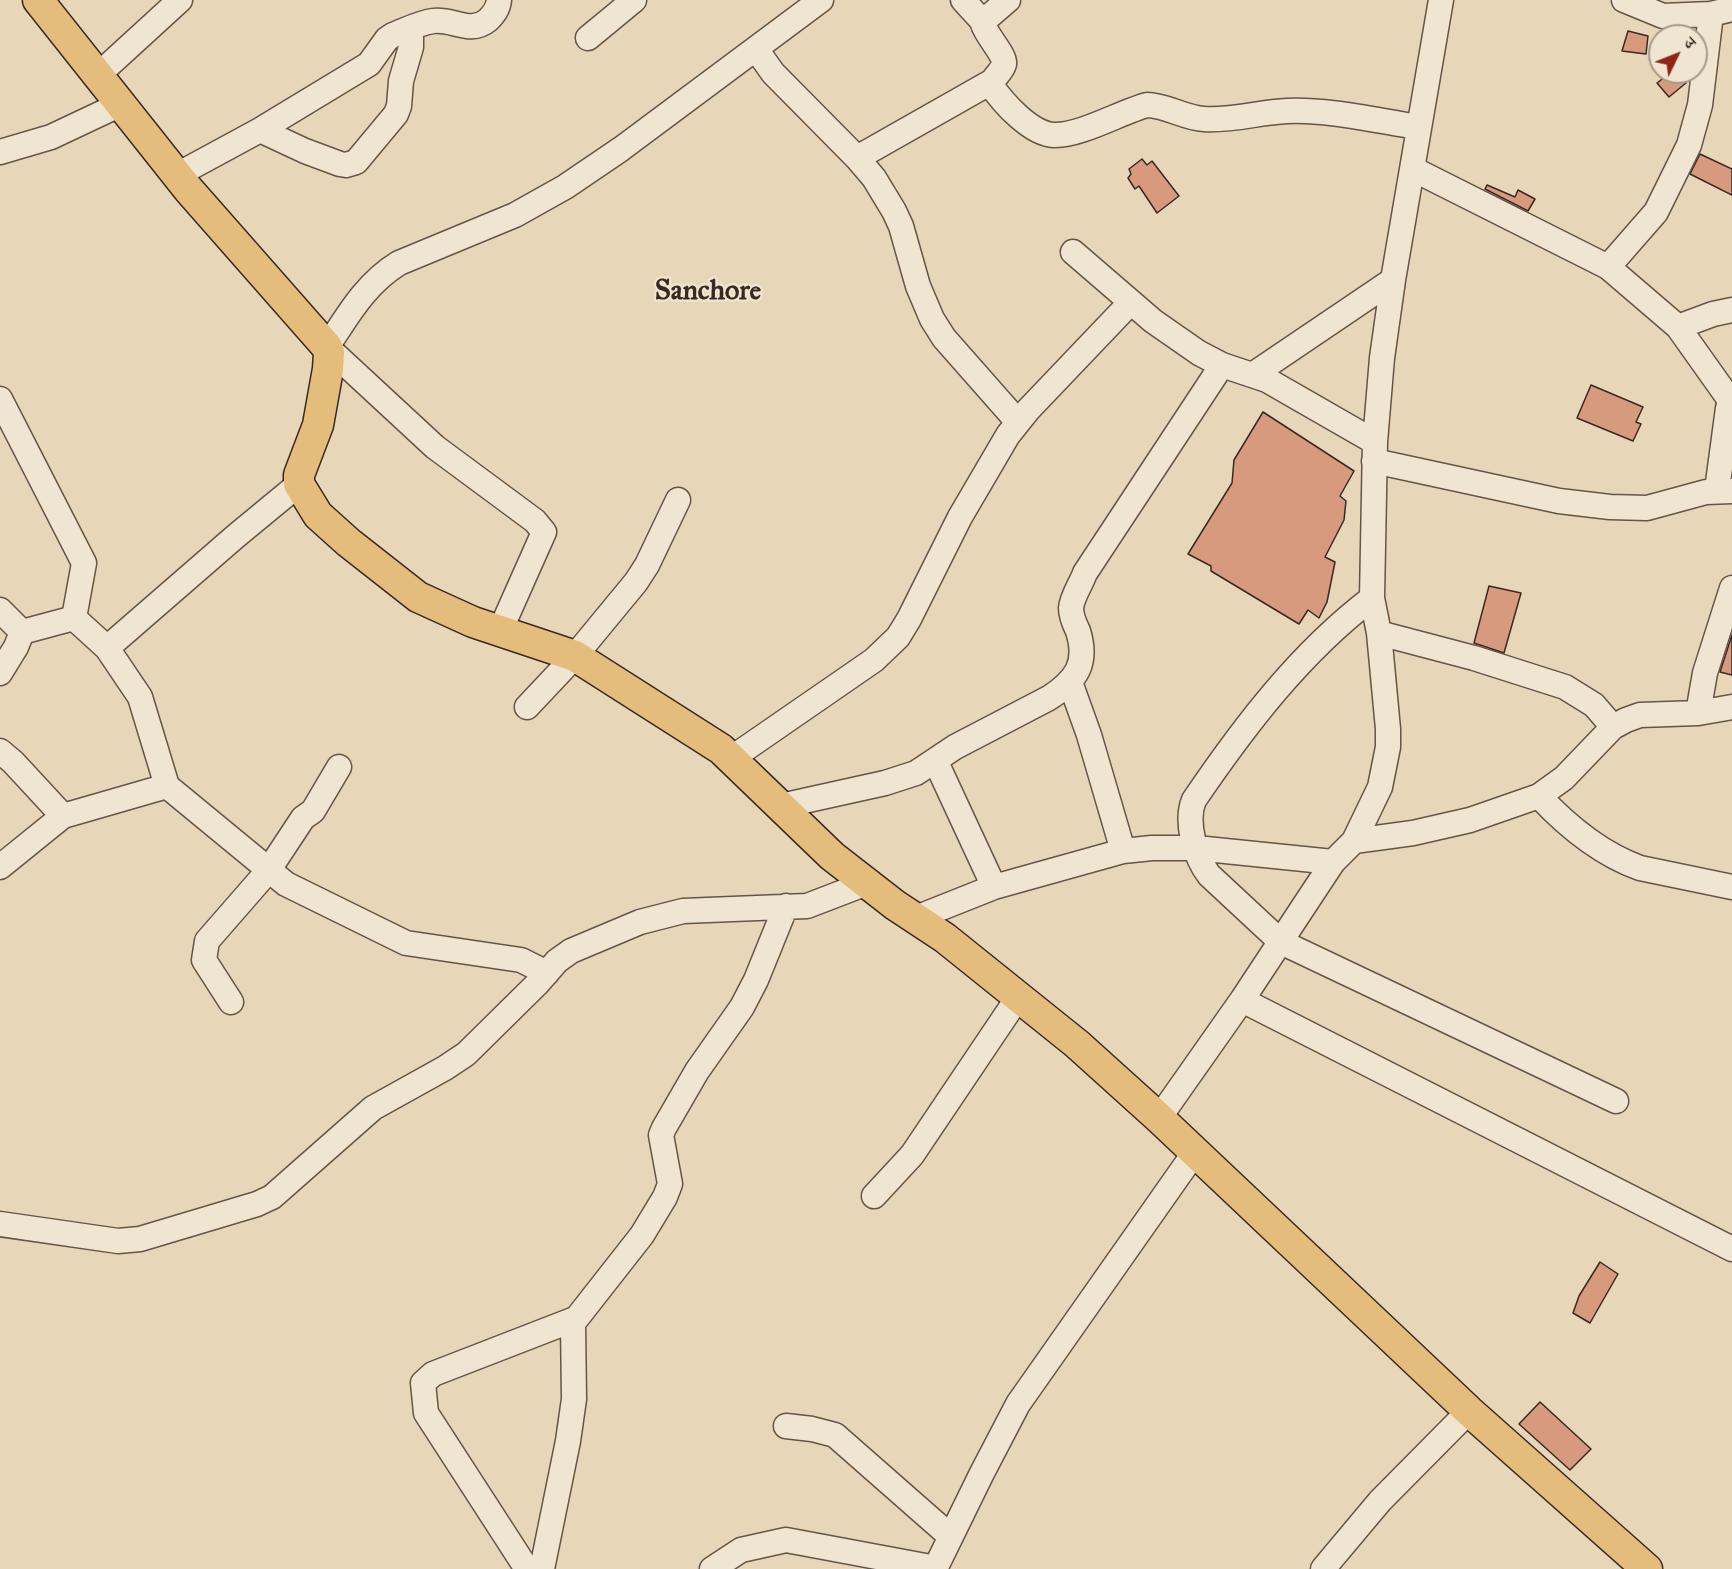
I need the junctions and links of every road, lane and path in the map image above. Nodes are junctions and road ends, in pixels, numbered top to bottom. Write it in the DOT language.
graph roads {
  1 [pos="38,0"];
  2 [pos="180,0"];
  3 [pos="499,0"];
  4 [pos="634,0"];
  5 [pos="821,0"];
  6 [pos="963,0"];
  7 [pos="1008,0"];
  8 [pos="1441,0"];
  9 [pos="1624,0"];
  10 [pos="1722,12"];
  11 [pos="984,23"];
  12 [pos="411,28"];
  13 [pos="588,38"];
  14 [pos="756,49"];
  15 [pos="98,75"];
  16 [pos="991,82"];
  17 [pos="121,104"];
  18 [pos="1419,127"];
  19 [pos="260,130"];
  20 [pos="0,152"];
  21 [pos="857,158"];
  22 [pos="1413,169"];
  23 [pos="177,175"];
  24 [pos="1073,252"];
  25 [pos="1608,267"];
  26 [pos="1393,280"];
  27 [pos="1131,302"];
  28 [pos="1732,310"];
  29 [pos="1678,327"];
  30 [pos="327,347"];
  31 [pos="1222,365"];
  32 [pos="1254,374"];
  33 [pos="0,399"];
  34 [pos="1732,403"];
  35 [pos="1018,422"];
  36 [pos="1375,452"];
  37 [pos="299,484"];
  38 [pos="1725,490"];
  39 [pos="678,500"];
  40 [pos="1732,588"];
  41 [pos="1372,597"];
  42 [pos="0,610"];
  43 [pos="74,618"];
  44 [pos="500,631"];
  45 [pos="22,632"];
  46 [pos="1379,633"];
  47 [pos="107,648"];
  48 [pos="575,656"];
  49 [pos="0,673"];
  50 [pos="1070,682"];
  51 [pos="527,706"];
  52 [pos="1732,707"];
  53 [pos="1698,713"];
  54 [pos="1613,727"];
  55 [pos="0,751"];
  56 [pos="732,758"];
  57 [pos="936,762"];
  58 [pos="339,767"];
  59 [pos="167,786"];
  60 [pos="1539,796"];
  61 [pos="781,806"];
  62 [pos="63,816"];
  63 [pos="1354,841"];
  64 [pos="1196,848"];
  65 [pos="1124,851"];
  66 [pos="1333,862"];
  67 [pos="0,867"];
  68 [pos="268,871"];
  69 [pos="867,883"];
  70 [pos="994,886"];
  71 [pos="1732,887"];
  72 [pos="786,906"];
  73 [pos="916,918"];
  74 [pos="1281,942"];
  75 [pos="546,973"];
  76 [pos="1019,996"];
  77 [pos="1242,1000"];
  78 [pos="231,1002"];
  79 [pos="1616,1101"];
  80 [pos="1160,1118"];
  81 [pos="1195,1152"];
  82 [pos="874,1196"];
  83 [pos="0,1224"];
  84 [pos="1732,1250"];
  85 [pos="575,1318"];
  86 [pos="1469,1411"];
  87 [pos="786,1426"];
  88 [pos="950,1536"];
  89 [pos="1333,1565"];
  90 [pos="527,1569"];
  91 [pos="542,1569"];
  92 [pos="712,1569"];
  93 [pos="936,1569"];
  94 [pos="1647,1569"];
  1 -- 15 [label="main road"];
  2 -- 15 [label="street"];
  3 -- 12 [label="street"];
  4 -- 13 [label="street"];
  5 -- 14 [label="street"];
  6 -- 11 [label="street"];
  7 -- 11 [label="street"];
  8 -- 18 [label="street"];
  9 -- 10 [label="street"];
  10 -- 25 [label="street"];
  11 -- 16 [label="street"];
  12 -- 19 [label="street"];
  12 -- 19 [label="street"];
  14 -- 21 [label="street"];
  14 -- 30 [label="street"];
  15 -- 17 [label="main road"];
  16 -- 18 [label="street"];
  16 -- 21 [label="street"];
  17 -- 20 [label="street"];
  17 -- 23 [label="main road"];
  18 -- 22 [label="street"];
  19 -- 23 [label="street"];
  21 -- 35 [label="street"];
  22 -- 25 [label="street"];
  22 -- 26 [label="street"];
  23 -- 30 [label="main road"];
  24 -- 27 [label="street"];
  25 -- 29 [label="street"];
  26 -- 32 [label="street"];
  26 -- 36 [label="street"];
  27 -- 31 [label="street"];
  27 -- 35 [label="street"];
  28 -- 29 [label="street"];
  29 -- 34 [label="street"];
  30 -- 37 [label="main road"];
  30 -- 44 [label="street"];
  31 -- 32 [label="street"];
  31 -- 50 [label="street"];
  32 -- 36 [label="street"];
  33 -- 43 [label="street"];
  34 -- 38 [label="street"];
  35 -- 56 [label="street"];
  36 -- 38 [label="street"];
  36 -- 41 [label="street"];
  37 -- 44 [label="main road"];
  37 -- 47 [label="street"];
  39 -- 48 [label="street"];
  40 -- 53 [label="street"];
  41 -- 46 [label="street"];
  41 -- 64 [label="street"];
  42 -- 45 [label="street"];
  43 -- 45 [label="street"];
  43 -- 47 [label="street"];
  44 -- 48 [label="main road"];
  45 -- 49 [label="street"];
  46 -- 54 [label="street"];
  46 -- 63 [label="street"];
  47 -- 59 [label="street"];
  48 -- 51 [label="street"];
  48 -- 56 [label="main road"];
  50 -- 57 [label="street"];
  50 -- 65 [label="street"];
  52 -- 53 [label="street"];
  53 -- 54 [label="street"];
  54 -- 60 [label="street"];
  55 -- 62 [label="street"];
  56 -- 61 [label="main road"];
  57 -- 61 [label="street"];
  57 -- 70 [label="street"];
  58 -- 68 [label="street"];
  59 -- 62 [label="street"];
  59 -- 68 [label="street"];
  60 -- 63 [label="street"];
  60 -- 71 [label="street"];
  61 -- 69 [label="main road"];
  62 -- 67 [label="street"];
  63 -- 66 [label="street"];
  64 -- 65 [label="street"];
  64 -- 66 [label="street"];
  64 -- 74 [label="street"];
  65 -- 70 [label="street"];
  66 -- 74 [label="street"];
  68 -- 75 [label="street"];
  68 -- 78 [label="street"];
  69 -- 72 [label="street"];
  69 -- 73 [label="main road"];
  70 -- 73 [label="street"];
  72 -- 75 [label="street"];
  72 -- 85 [label="street"];
  73 -- 76 [label="main road"];
  74 -- 77 [label="street"];
  74 -- 79 [label="street"];
  75 -- 83 [label="street"];
  76 -- 80 [label="main road"];
  76 -- 82 [label="street"];
  77 -- 80 [label="street"];
  77 -- 84 [label="street"];
  80 -- 81 [label="main road"];
  81 -- 86 [label="main road"];
  81 -- 88 [label="street"];
  85 -- 90 [label="street"];
  85 -- 91 [label="street"];
  86 -- 89 [label="street"];
  86 -- 94 [label="main road"];
  87 -- 88 [label="street"];
  88 -- 93 [label="street"];
  92 -- 93 [label="street"];
}
